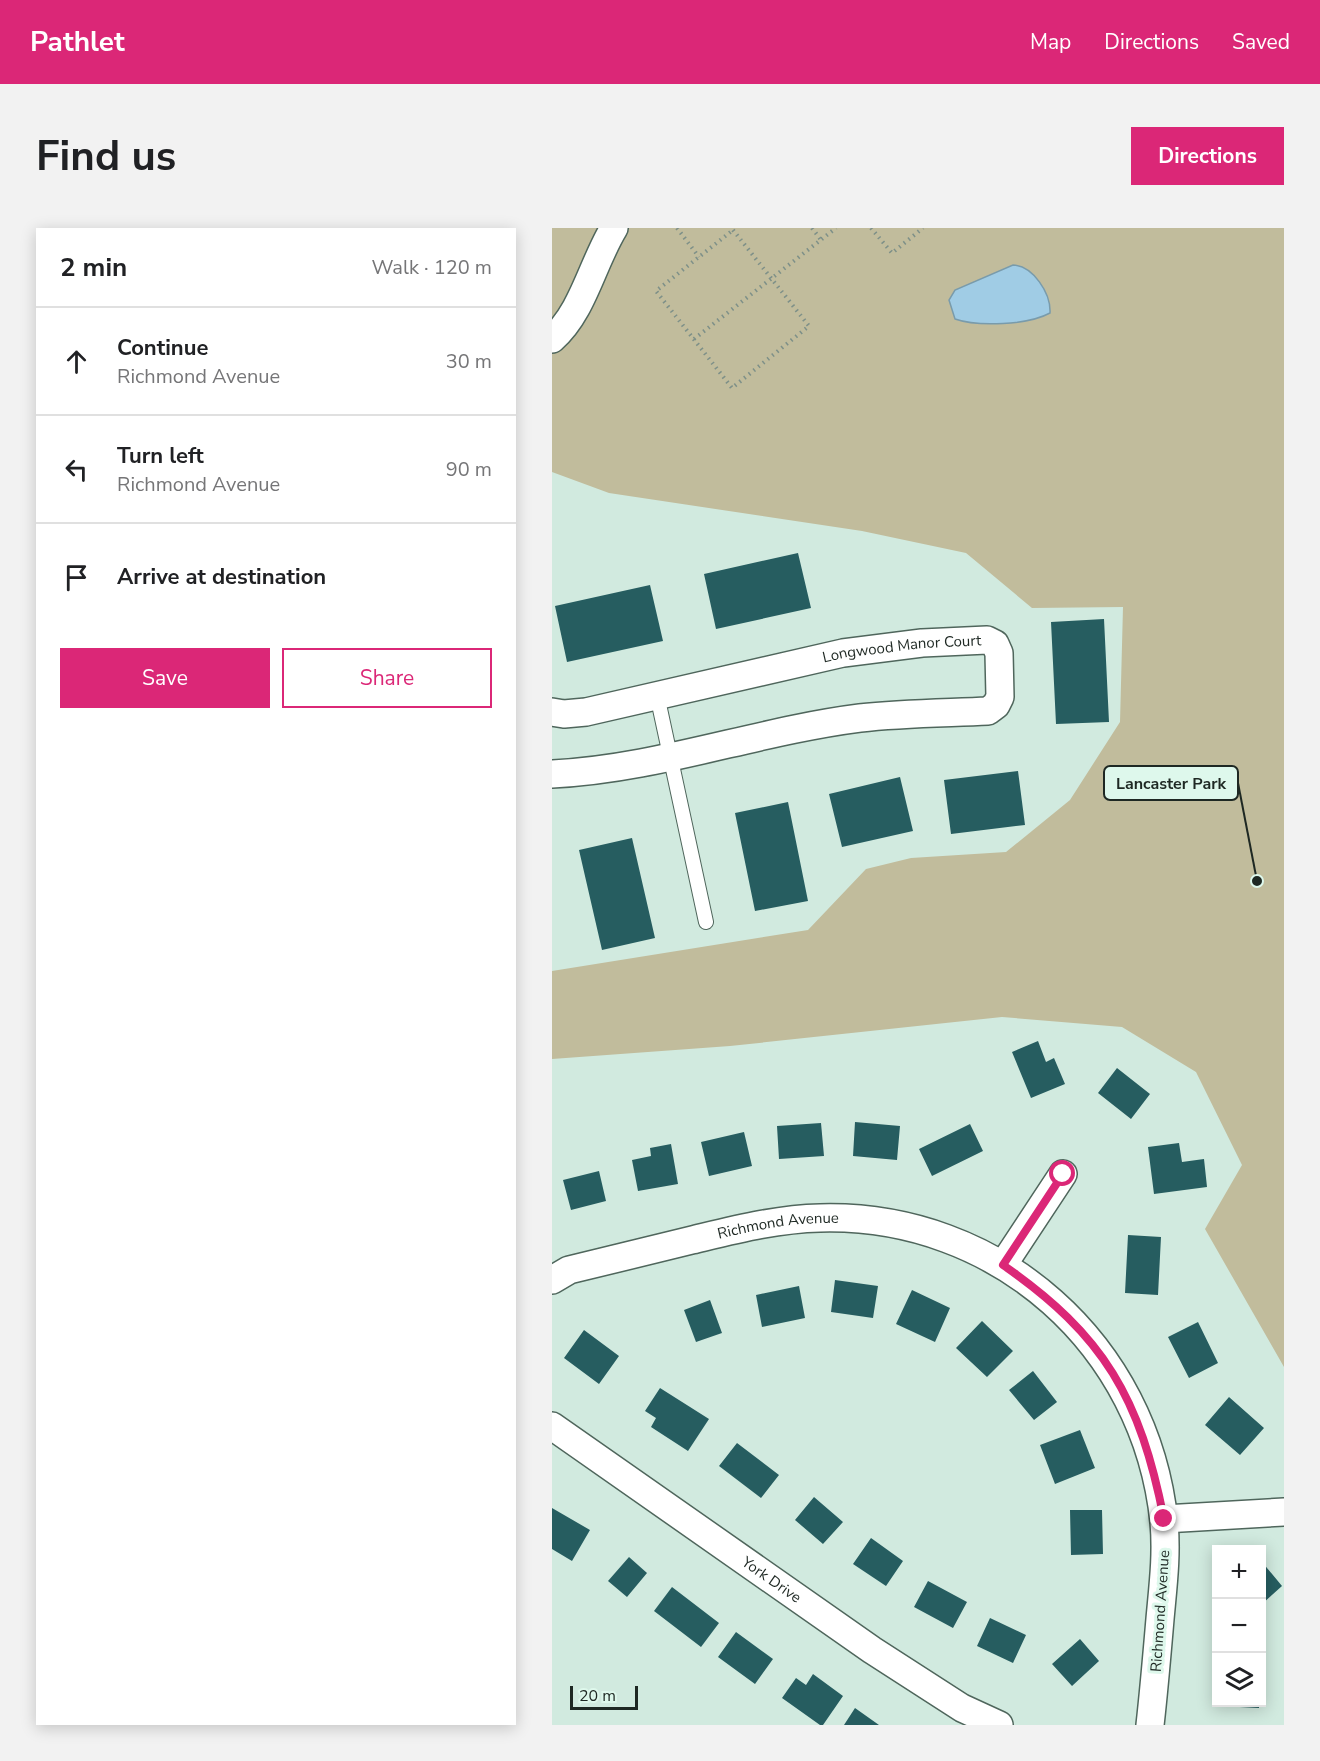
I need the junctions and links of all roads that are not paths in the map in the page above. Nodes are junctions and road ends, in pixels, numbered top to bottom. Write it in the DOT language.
graph roads {
  1 [pos="614,228"];
  2 [pos="552,339"];
  3 [pos="657,695"];
  4 [pos="552,712"];
  5 [pos="670,757"];
  6 [pos="552,774"];
  7 [pos="706,922"];
  8 [pos="1063,1174"];
  9 [pos="1003,1265"];
  10 [pos="552,1280"];
  11 [pos="552,1426"];
  12 [pos="1284,1512"];
  13 [pos="1164,1519"];
  14 [pos="999,1725"];
  15 [pos="1150,1725"];
  1 -- 2 [label="street"];
  3 -- 4 [label="street, Longwood Manor Court"];
  3 -- 5 [label="lane"];
  3 -- 5 [label="street, Longwood Manor Court"];
  5 -- 6 [label="street, Longwood Manor Court"];
  5 -- 7 [label="lane"];
  8 -- 9 [label="street"];
  9 -- 10 [label="street, Richmond Avenue"];
  9 -- 13 [label="street, Richmond Avenue"];
  11 -- 14 [label="street, York Drive"];
  12 -- 13 [label="street"];
  13 -- 15 [label="street, Richmond Avenue"];
}
